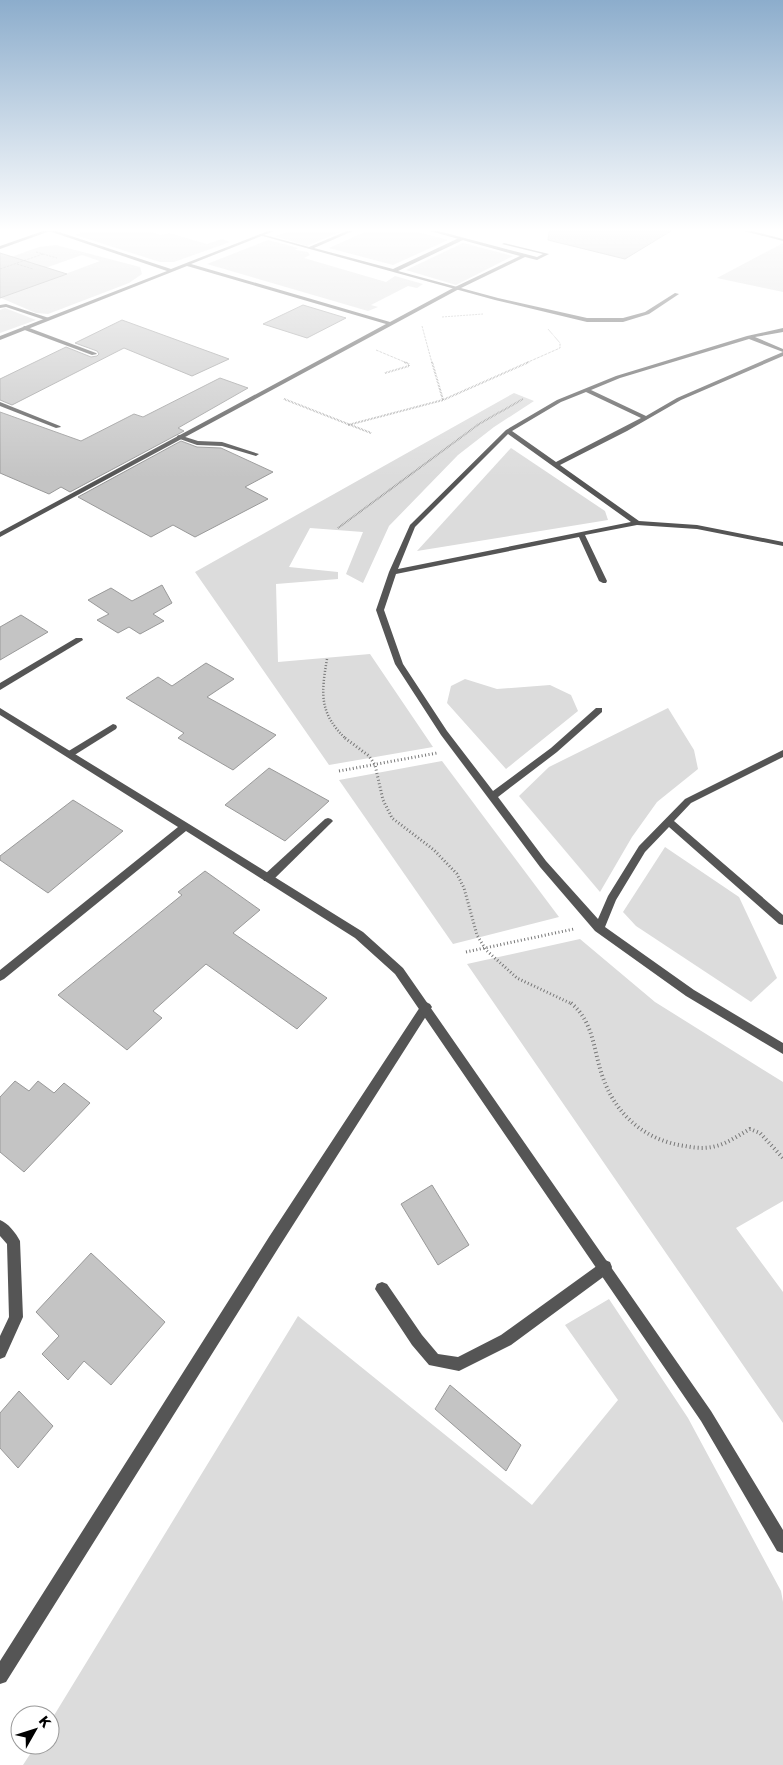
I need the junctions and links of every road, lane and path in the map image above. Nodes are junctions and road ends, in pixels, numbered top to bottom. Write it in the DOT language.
graph roads {
  1 [pos="31,313"];
  2 [pos="61,313"];
  3 [pos="355,313"];
  4 [pos="411,313"];
  5 [pos="554,313"];
  6 [pos="646,313"];
  7 [pos="487,314"];
  8 [pos="439,317"];
  9 [pos="420,318"];
  10 [pos="47,319"];
  11 [pos="392,324"];
  12 [pos="544,324"];
  13 [pos="24,328"];
  14 [pos="783,330"];
  15 [pos="749,337"];
  16 [pos="0,338"];
  17 [pos="356,342"];
  18 [pos="783,352"];
  19 [pos="94,354"];
  20 [pos="385,374"];
  21 [pos="587,390"];
  22 [pos="265,392"];
  23 [pos="523,399"];
  24 [pos="443,400"];
  25 [pos="0,404"];
  26 [pos="646,418"];
  27 [pos="348,425"];
  28 [pos="58,427"];
  29 [pos="508,431"];
  30 [pos="371,433"];
  31 [pos="179,437"];
  32 [pos="256,454"];
  33 [pos="555,464"];
  34 [pos="637,523"];
  35 [pos="338,528"];
  36 [pos="581,534"];
  37 [pos="0,536"];
  38 [pos="783,544"];
  39 [pos="392,572"];
  40 [pos="603,581"];
  41 [pos="79,640"];
  42 [pos="327,659"];
  43 [pos="0,687"];
  44 [pos="599,710"];
  45 [pos="0,711"];
  46 [pos="113,727"];
  47 [pos="439,752"];
  48 [pos="70,754"];
  49 [pos="783,754"];
  50 [pos="374,765"];
  51 [pos="340,771"];
  52 [pos="492,797"];
  53 [pos="328,821"];
  54 [pos="668,821"];
  55 [pos="186,826"];
  56 [pos="268,878"];
  57 [pos="783,921"];
  58 [pos="599,928"];
  59 [pos="574,929"];
  60 [pos="486,947"];
  61 [pos="466,952"];
  62 [pos="0,976"];
  63 [pos="426,1007"];
  64 [pos="783,1049"];
  65 [pos="783,1158"];
  66 [pos="0,1226"];
  67 [pos="605,1267"];
  68 [pos="382,1289"];
  69 [pos="0,1352"];
  70 [pos="783,1545"];
  71 [pos="0,1676"];
  1 -- 10 [label="street"];
  2 -- 10 [label="street"];
  3 -- 11 [label="street"];
  4 -- 11 [label="street"];
  5 -- 6 [label="street"];
  7 -- 8 [label="path"];
  9 -- 24 [label="path"];
  10 -- 13 [label="street"];
  11 -- 17 [label="street"];
  12 -- 24 [label="path"];
  13 -- 16 [label="street"];
  13 -- 19 [label="street"];
  14 -- 15 [label="street"];
  15 -- 18 [label="street"];
  15 -- 21 [label="street"];
  17 -- 20 [label="path"];
  17 -- 22 [label="street"];
  18 -- 26 [label="street"];
  21 -- 26 [label="street"];
  21 -- 29 [label="street"];
  22 -- 27 [label="path"];
  22 -- 31 [label="street"];
  23 -- 35 [label="path"];
  24 -- 27 [label="path"];
  25 -- 28 [label="street"];
  26 -- 33 [label="street"];
  27 -- 30 [label="path"];
  29 -- 33 [label="street"];
  29 -- 39 [label="street"];
  31 -- 32 [label="street"];
  31 -- 37 [label="street"];
  33 -- 34 [label="street"];
  34 -- 36 [label="street"];
  34 -- 38 [label="street"];
  36 -- 39 [label="street"];
  36 -- 40 [label="street"];
  39 -- 52 [label="street"];
  41 -- 43 [label="street"];
  42 -- 50 [label="path"];
  44 -- 52 [label="street"];
  45 -- 48 [label="street"];
  46 -- 48 [label="street"];
  47 -- 50 [label="path"];
  48 -- 55 [label="street"];
  49 -- 54 [label="street"];
  50 -- 51 [label="path"];
  50 -- 60 [label="path"];
  52 -- 58 [label="street"];
  53 -- 56 [label="street"];
  54 -- 57 [label="street"];
  54 -- 58 [label="street"];
  55 -- 56 [label="street"];
  55 -- 62 [label="street"];
  56 -- 63 [label="street"];
  58 -- 64 [label="street"];
  59 -- 60 [label="path"];
  60 -- 61 [label="path"];
  60 -- 65 [label="path"];
  63 -- 67 [label="street"];
  63 -- 71 [label="street"];
  66 -- 69 [label="street"];
  67 -- 68 [label="street"];
  67 -- 70 [label="street"];
}
